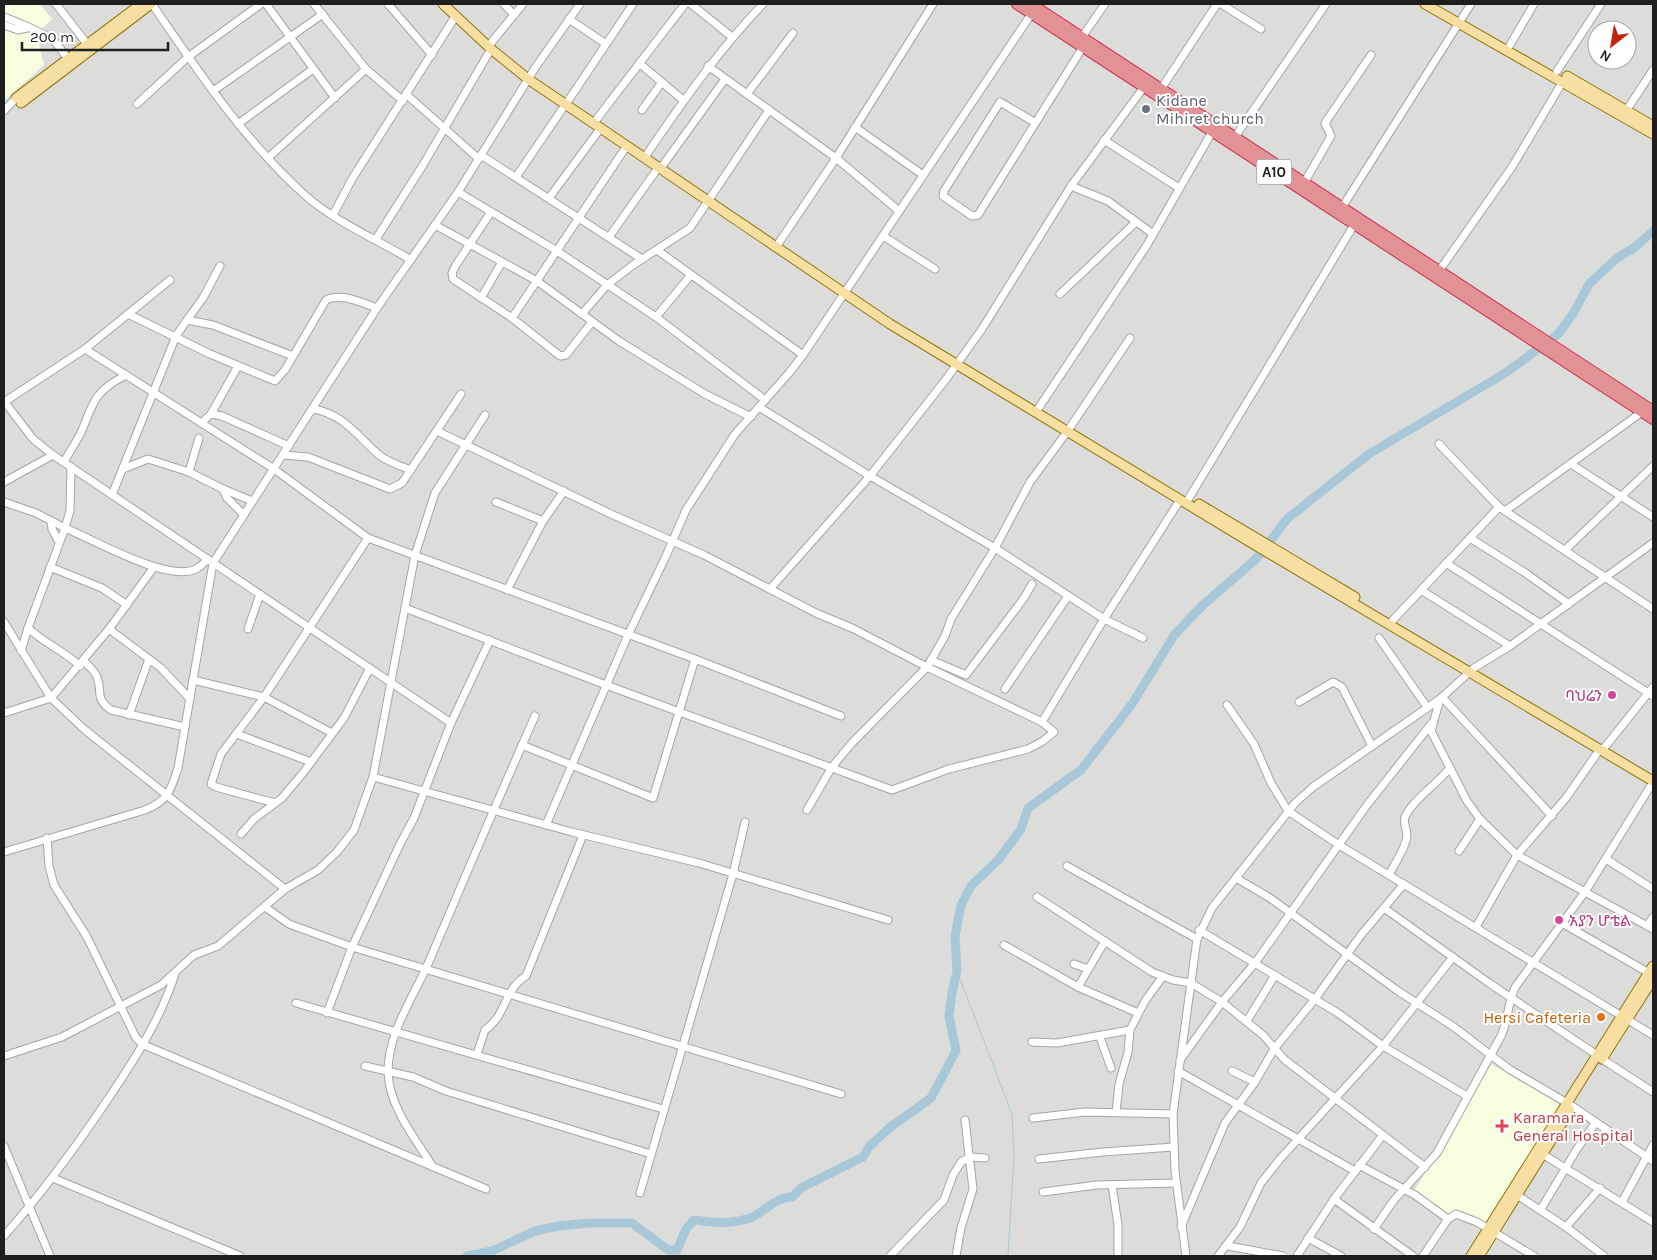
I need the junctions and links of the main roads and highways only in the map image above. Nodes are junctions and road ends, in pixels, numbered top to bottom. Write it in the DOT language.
graph roads {
  1 [pos="141,4"];
  2 [pos="152,4"];
  3 [pos="443,4"];
  4 [pos="450,4"];
  5 [pos="1016,4"];
  6 [pos="1425,4"];
  7 [pos="1437,4"];
  8 [pos="1035,7"];
  9 [pos="1460,20"];
  10 [pos="1082,42"];
  11 [pos="491,46"];
  12 [pos="71,62"];
  13 [pos="19,100"];
  14 [pos="567,103"];
  15 [pos="1625,113"];
  16 [pos="1653,126"];
  17 [pos="1653,134"];
  18 [pos="661,167"];
  19 [pos="710,200"];
  20 [pos="1340,211"];
  21 [pos="846,293"];
  22 [pos="1534,337"];
  23 [pos="1565,358"];
  24 [pos="958,363"];
  25 [pos="1653,410"];
  26 [pos="1653,419"];
  27 [pos="1068,430"];
  28 [pos="1294,564"];
  29 [pos="1472,670"];
  30 [pos="1602,748"];
  31 [pos="1653,776"];
  32 [pos="1653,781"];
  33 [pos="1652,973"];
  34 [pos="1540,1152"];
  35 [pos="1491,1230"];
  36 [pos="1471,1256"];
  37 [pos="1479,1256"];
  1 -- 12 [label="main road"];
  2 -- 12 [label="main road"];
  3 -- 11 [label="main road"];
  4 -- 11 [label="main road"];
  5 -- 8 [label="highway, A10"];
  6 -- 9 [label="main road"];
  7 -- 9 [label="main road"];
  8 -- 10 [label="highway, A10"];
  9 -- 15 [label="main road"];
  9 -- 15 [label="main road"];
  10 -- 20 [label="highway, A10"];
  10 -- 20 [label="highway, A10"];
  11 -- 14 [label="main road"];
  12 -- 13 [label="main road"];
  14 -- 18 [label="main road"];
  14 -- 18 [label="main road"];
  15 -- 16 [label="main road"];
  15 -- 17 [label="main road"];
  18 -- 19 [label="main road"];
  19 -- 21 [label="main road"];
  19 -- 21 [label="main road"];
  20 -- 22 [label="highway, A10"];
  20 -- 22 [label="highway, A10"];
  21 -- 24 [label="main road"];
  22 -- 23 [label="highway, A10"];
  23 -- 25 [label="highway, A10"];
  23 -- 26 [label="highway, A10"];
  24 -- 27 [label="main road"];
  24 -- 27 [label="main road"];
  27 -- 28 [label="main road"];
  28 -- 29 [label="main road"];
  28 -- 29 [label="main road"];
  29 -- 30 [label="main road"];
  30 -- 31 [label="main road"];
  30 -- 32 [label="main road"];
  33 -- 34 [label="main road"];
  34 -- 35 [label="main road"];
  34 -- 35 [label="main road"];
  35 -- 36 [label="main road"];
  35 -- 37 [label="main road"];
}
